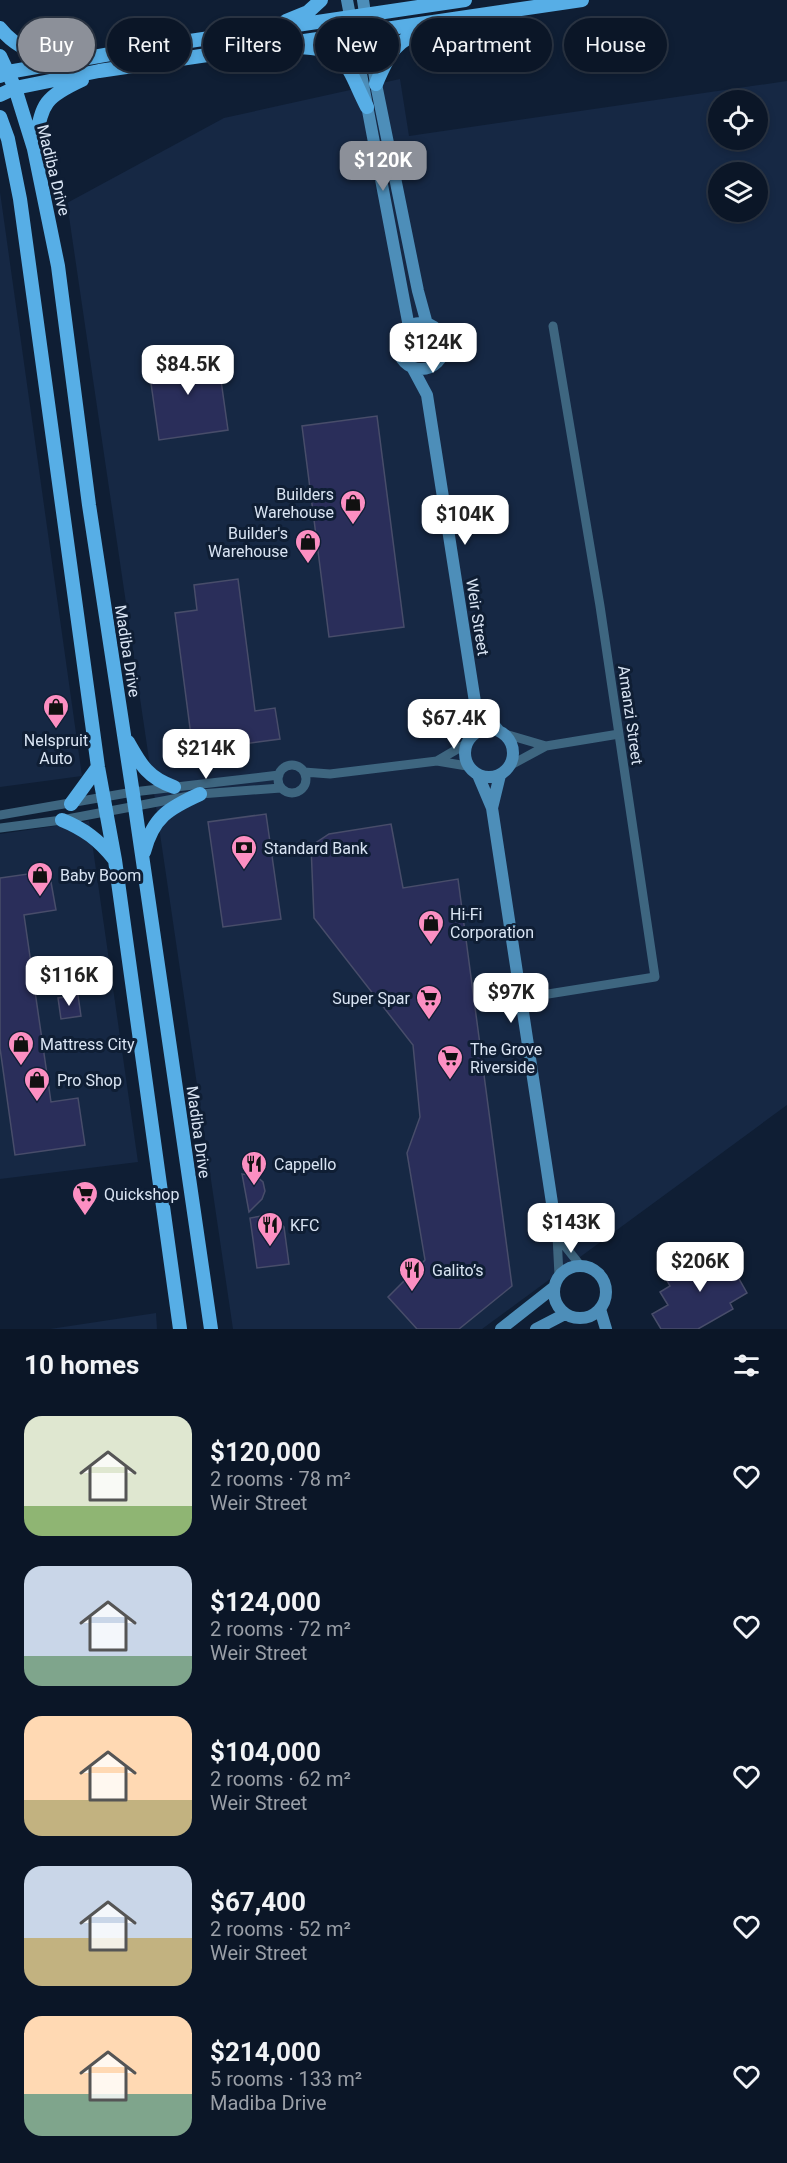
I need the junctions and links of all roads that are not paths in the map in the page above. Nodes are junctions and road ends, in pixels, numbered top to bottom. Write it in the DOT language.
graph roads {
  1 [pos="321,0"];
  2 [pos="465,0"];
  3 [pos="582,0"];
  4 [pos="363,5"];
  5 [pos="348,6"];
  6 [pos="292,18"];
  7 [pos="460,18"];
  8 [pos="303,19"];
  9 [pos="0,28"];
  10 [pos="411,35"];
  11 [pos="203,40"];
  12 [pos="18,44"];
  13 [pos="303,47"];
  14 [pos="0,56"];
  15 [pos="95,56"];
  16 [pos="203,56"];
  17 [pos="99,71"];
  18 [pos="360,72"];
  19 [pos="374,72"];
  20 [pos="4,74"];
  21 [pos="376,84"];
  22 [pos="15,88"];
  23 [pos="0,94"];
  24 [pos="367,107"];
  25 [pos="0,117"];
  26 [pos="34,149"];
  27 [pos="427,324"];
  28 [pos="553,326"];
  29 [pos="409,327"];
  30 [pos="434,365"];
  31 [pos="412,367"];
  32 [pos="427,395"];
  33 [pos="475,702"];
  34 [pos="501,732"];
  35 [pos="619,734"];
  36 [pos="124,735"];
  37 [pos="468,741"];
  38 [pos="546,746"];
  39 [pos="437,761"];
  40 [pos="467,766"];
  41 [pos="98,767"];
  42 [pos="505,770"];
  43 [pos="304,772"];
  44 [pos="330,774"];
  45 [pos="279,775"];
  46 [pos="478,775"];
  47 [pos="304,785"];
  48 [pos="174,787"];
  49 [pos="281,788"];
  50 [pos="133,792"];
  51 [pos="200,794"];
  52 [pos="103,798"];
  53 [pos="71,804"];
  54 [pos="135,807"];
  55 [pos="492,808"];
  56 [pos="106,812"];
  57 [pos="0,815"];
  58 [pos="62,820"];
  59 [pos="0,828"];
  60 [pos="143,857"];
  61 [pos="115,860"];
  62 [pos="523,998"];
  63 [pos="558,1236"];
  64 [pos="580,1265"];
  65 [pos="559,1275"];
  66 [pos="553,1288"];
  67 [pos="600,1309"];
  68 [pos="570,1316"];
  69 [pos="180,1329"];
  70 [pos="211,1329"];
  71 [pos="501,1329"];
  72 [pos="536,1329"];
  73 [pos="585,1329"];
  74 [pos="606,1329"];
  1 -- 6 [label="main road"];
  2 -- 4 [label="main road"];
  3 -- 7 [label="main road"];
  4 -- 5 [label="main road"];
  5 -- 8 [label="main road"];
  9 -- 12 [label="main road"];
  10 -- 21 [label="main road"];
  11 -- 15 [label="main road"];
  13 -- 24 [label="main road"];
  14 -- 20 [label="main road, Madiba Drive"];
  16 -- 17 [label="main road"];
  17 -- 22 [label="main road"];
  17 -- 26 [label="main road"];
  18 -- 24 [label="street"];
  19 -- 21 [label="street"];
  20 -- 22 [label="main road, Madiba Drive"];
  21 -- 27 [label="street"];
  22 -- 23 [label="main road"];
  22 -- 26 [label="main road, Madiba Drive"];
  24 -- 29 [label="street"];
  25 -- 41 [label="main road"];
  26 -- 36 [label="main road, Madiba Drive"];
  27 -- 29 [label="street"];
  27 -- 30 [label="street"];
  28 -- 35 [label="street, Amanzi Street"];
  29 -- 31 [label="street"];
  30 -- 31 [label="street"];
  30 -- 32 [label="street"];
  31 -- 32 [label="street"];
  32 -- 33 [label="street, Weir Street"];
  33 -- 34 [label="street"];
  33 -- 37 [label="street"];
  34 -- 37 [label="street"];
  34 -- 38 [label="street"];
  34 -- 42 [label="street"];
  35 -- 38 [label="street"];
  35 -- 62 [label="street, Amanzi Street"];
  36 -- 48 [label="main road"];
  36 -- 50 [label="main road, Madiba Drive"];
  37 -- 39 [label="street"];
  37 -- 40 [label="street"];
  38 -- 42 [label="street"];
  39 -- 40 [label="street"];
  39 -- 44 [label="street"];
  40 -- 46 [label="street"];
  41 -- 52 [label="main road"];
  41 -- 53 [label="main road"];
  42 -- 46 [label="street"];
  42 -- 55 [label="street"];
  43 -- 44 [label="street"];
  43 -- 45 [label="street"];
  43 -- 47 [label="street"];
  44 -- 47 [label="street"];
  45 -- 48 [label="street"];
  45 -- 49 [label="street"];
  46 -- 55 [label="street"];
  47 -- 49 [label="street"];
  48 -- 50 [label="street"];
  49 -- 51 [label="street"];
  50 -- 52 [label="street"];
  50 -- 54 [label="main road, Madiba Drive"];
  51 -- 54 [label="street"];
  51 -- 60 [label="main road"];
  52 -- 53 [label="street"];
  52 -- 56 [label="main road"];
  53 -- 57 [label="street"];
  54 -- 56 [label="street"];
  54 -- 60 [label="main road, Madiba Drive"];
  55 -- 62 [label="street"];
  56 -- 58 [label="street"];
  56 -- 61 [label="main road"];
  58 -- 59 [label="street"];
  58 -- 61 [label="main road"];
  60 -- 70 [label="main road, Madiba Drive"];
  61 -- 69 [label="main road"];
  62 -- 63 [label="street"];
  63 -- 64 [label="street"];
  63 -- 65 [label="street"];
  64 -- 65 [label="street"];
  64 -- 67 [label="street"];
  65 -- 66 [label="street"];
  66 -- 68 [label="street"];
  66 -- 71 [label="street"];
  67 -- 68 [label="street"];
  67 -- 74 [label="street"];
  68 -- 72 [label="street"];
  68 -- 73 [label="street"];
}
